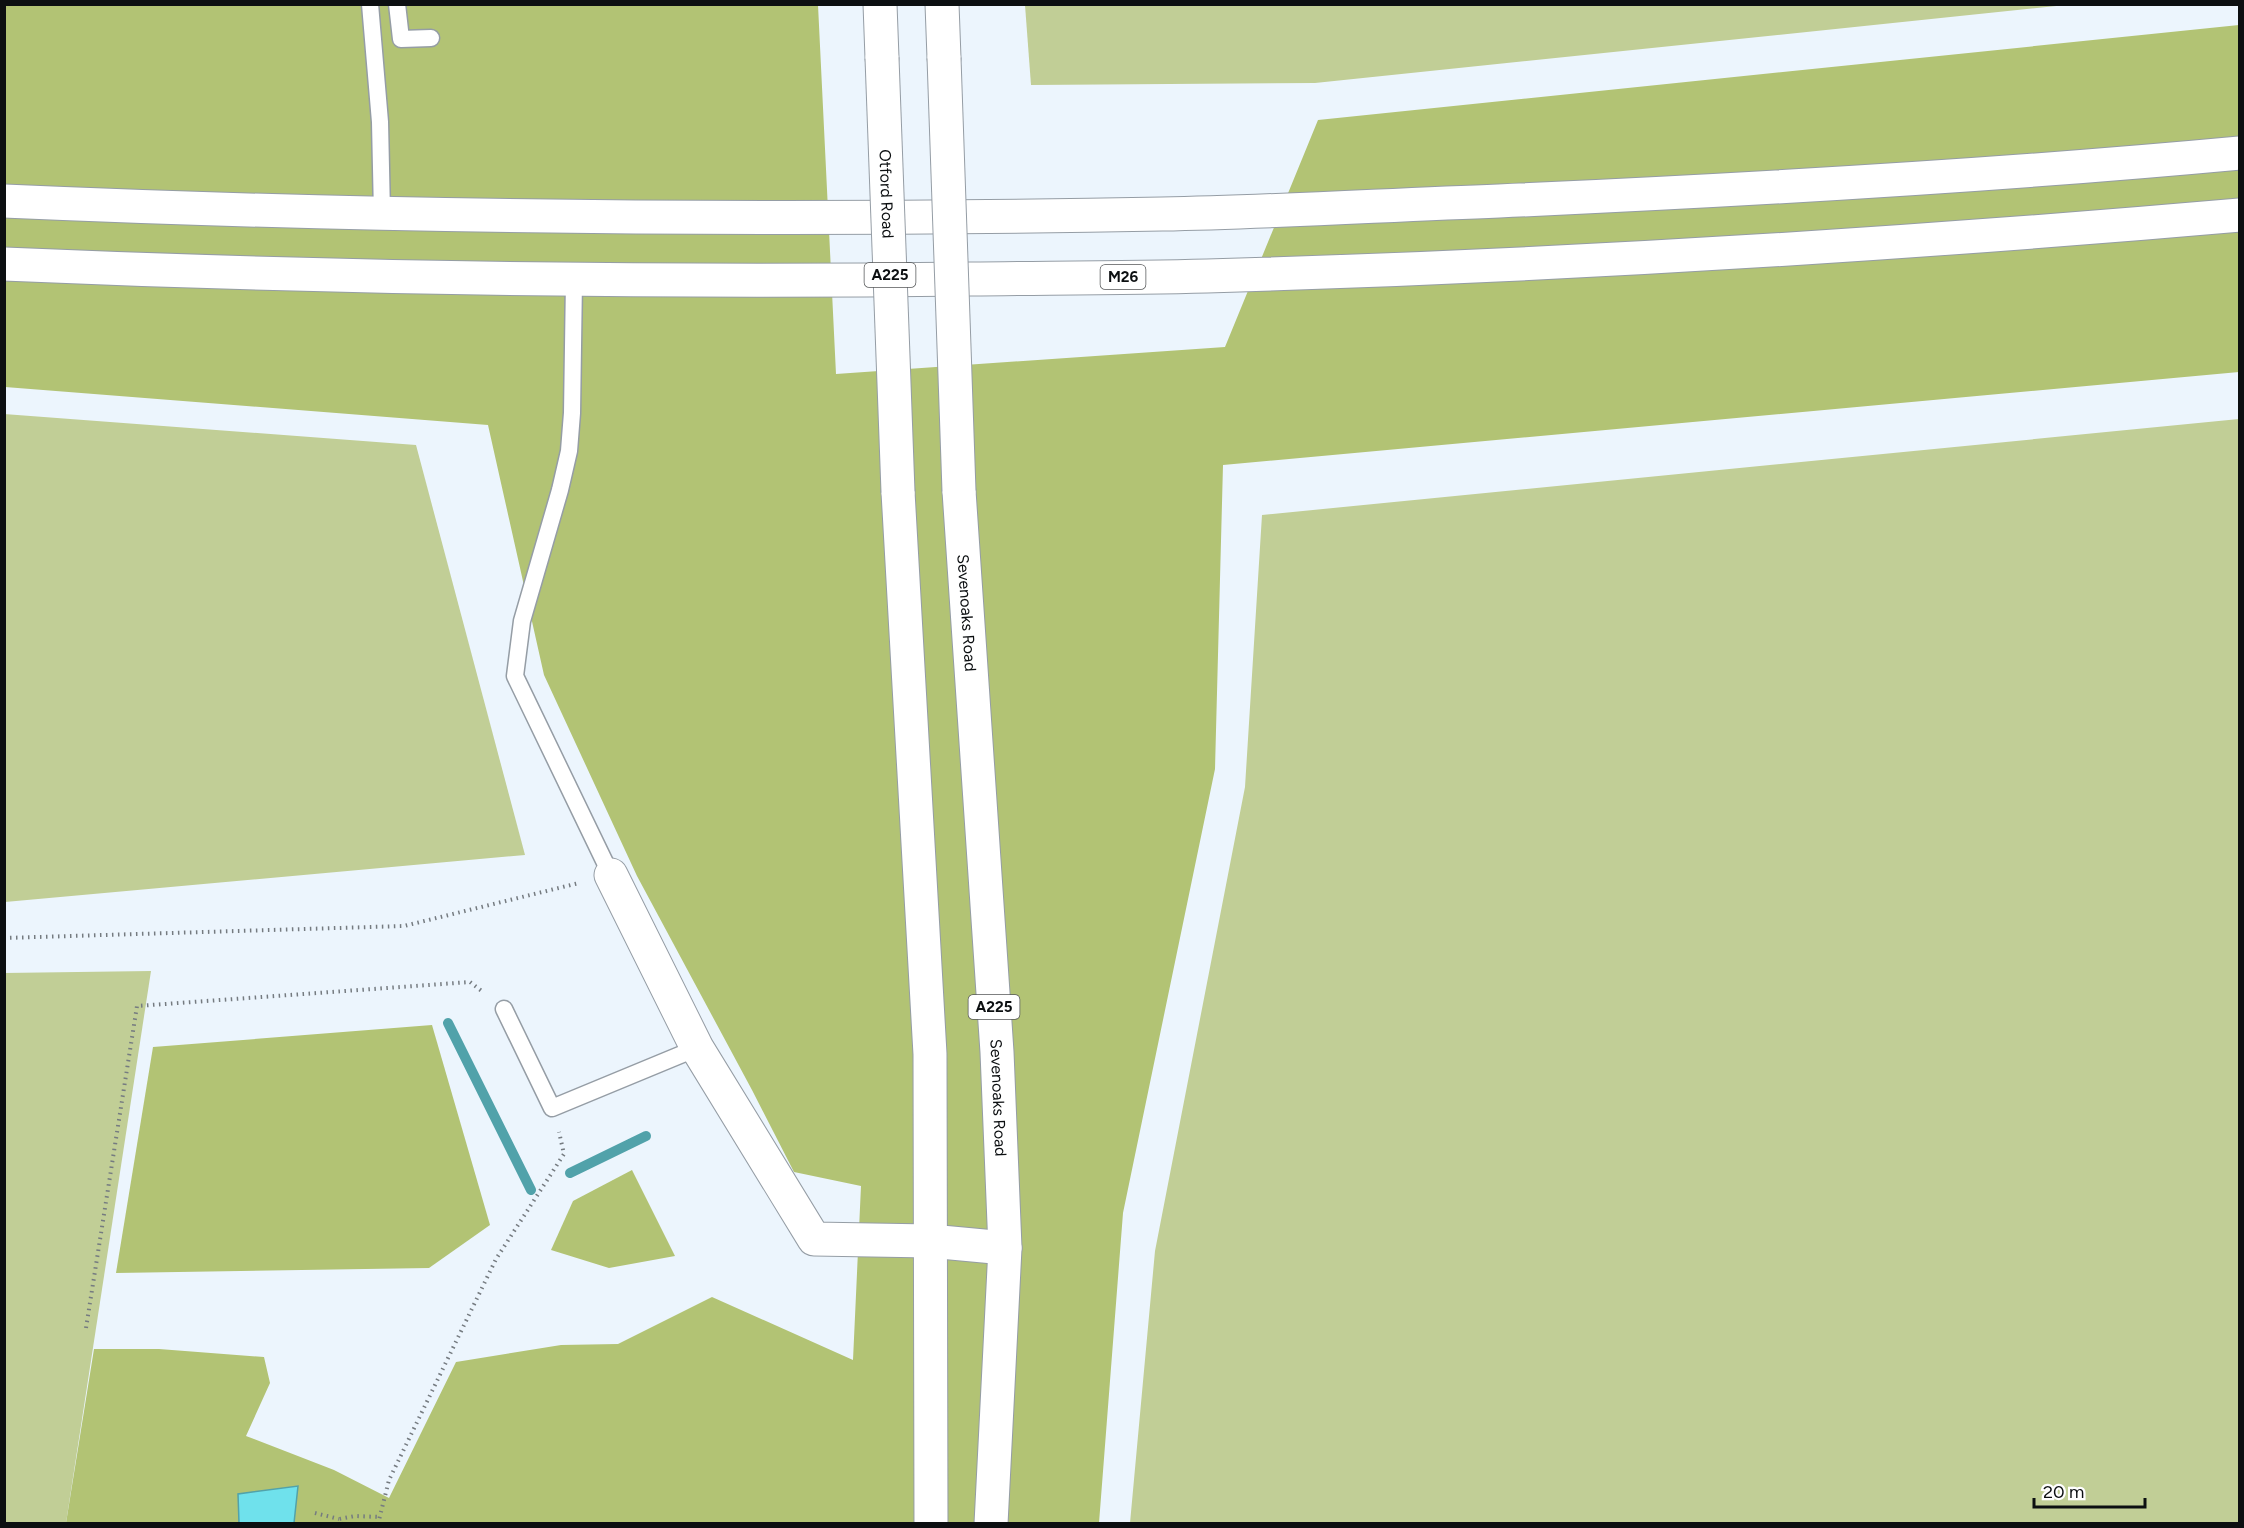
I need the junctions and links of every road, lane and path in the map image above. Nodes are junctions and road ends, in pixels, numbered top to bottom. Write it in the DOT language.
graph roads {
  1 [pos="370,4"];
  2 [pos="397,4"];
  3 [pos="880,4"];
  4 [pos="942,4"];
  5 [pos="431,38"];
  6 [pos="2240,153"];
  7 [pos="4,201"];
  8 [pos="382,214"];
  9 [pos="2240,215"];
  10 [pos="4,264"];
  11 [pos="574,280"];
  12 [pos="611,874"];
  13 [pos="4,938"];
  14 [pos="504,1009"];
  15 [pos="697,1048"];
  16 [pos="552,1108"];
  17 [pos="930,1241"];
  18 [pos="1005,1248"];
  19 [pos="86,1328"];
  20 [pos="315,1513"];
  21 [pos="380,1517"];
  22 [pos="340,1521"];
  23 [pos="378,1524"];
  24 [pos="931,1524"];
  25 [pos="991,1524"];
  1 -- 8 [label="lane"];
  2 -- 5 [label="lane"];
  3 -- 17 [label="main road, Otford Road / A225, bridge"];
  4 -- 18 [label="main road, Sevenoaks Road / A225, bridge"];
  6 -- 8 [label="main road"];
  7 -- 8 [label="main road"];
  9 -- 11 [label="main road, M26"];
  10 -- 11 [label="main road, M26"];
  11 -- 12 [label="lane"];
  12 -- 13 [label="path"];
  12 -- 15 [label="main road"];
  14 -- 16 [label="lane"];
  14 -- 19 [label="path"];
  15 -- 16 [label="lane"];
  15 -- 17 [label="main road"];
  16 -- 21 [label="path"];
  17 -- 18 [label="main road"];
  17 -- 24 [label="main road, A225"];
  18 -- 25 [label="main road, Sevenoaks Road / A225"];
  20 -- 22 [label="path"];
  21 -- 22 [label="path"];
  21 -- 23 [label="path"];
}
